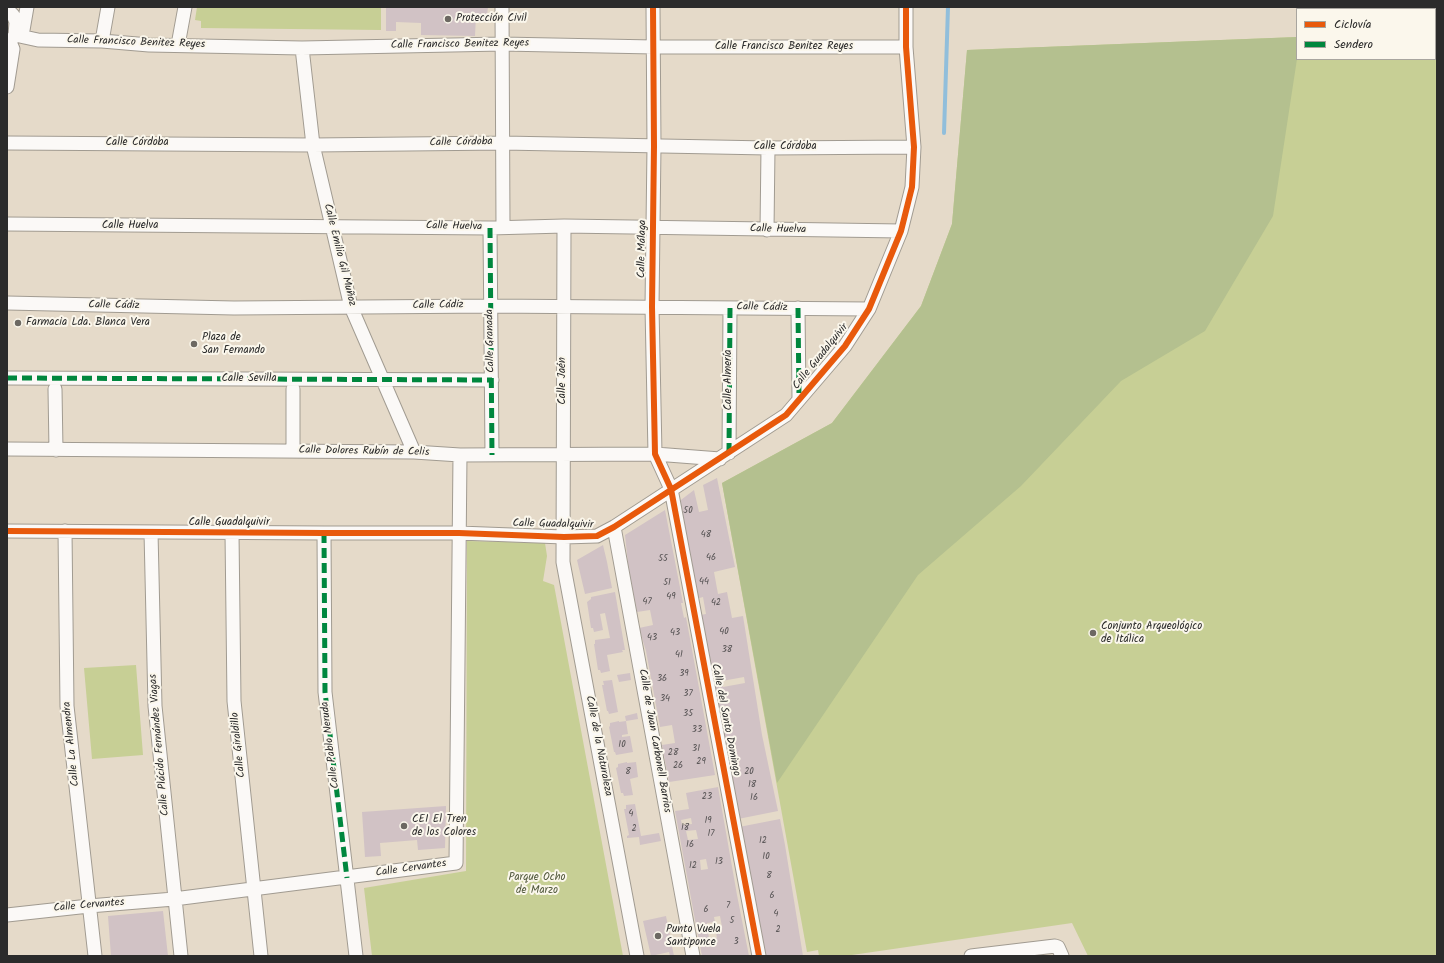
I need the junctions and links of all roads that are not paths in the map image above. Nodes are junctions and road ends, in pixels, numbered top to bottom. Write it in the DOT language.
graph roads {
  1 [pos="27,7"];
  2 [pos="108,7"];
  3 [pos="186,7"];
  4 [pos="502,7"];
  5 [pos="653,7"];
  6 [pos="906,7"];
  7 [pos="7,9"];
  8 [pos="13,40"];
  9 [pos="102,41"];
  10 [pos="502,44"];
  11 [pos="178,45"];
  12 [pos="654,47"];
  13 [pos="906,47"];
  14 [pos="302,48"];
  15 [pos="7,87"];
  16 [pos="503,142"];
  17 [pos="7,143"];
  18 [pos="313,145"];
  19 [pos="654,146"];
  20 [pos="914,147"];
  21 [pos="768,148"];
  22 [pos="7,224"];
  23 [pos="332,226"];
  24 [pos="564,226"];
  25 [pos="496,227"];
  26 [pos="654,229"];
  27 [pos="767,230"];
  28 [pos="901,231"];
  29 [pos="7,304"];
  30 [pos="490,306"];
  31 [pos="351,307"];
  32 [pos="563,307"];
  33 [pos="652,307"];
  34 [pos="730,308"];
  35 [pos="798,308"];
  36 [pos="869,309"];
  37 [pos="7,378"];
  38 [pos="383,379"];
  39 [pos="492,380"];
  40 [pos="55,389"];
  41 [pos="293,389"];
  42 [pos="799,399"];
  43 [pos="7,450"];
  44 [pos="56,450"];
  45 [pos="293,451"];
  46 [pos="414,452"];
  47 [pos="564,454"];
  48 [pos="655,454"];
  49 [pos="460,455"];
  50 [pos="492,455"];
  51 [pos="725,456"];
  52 [pos="671,489"];
  53 [pos="614,527"];
  54 [pos="7,531"];
  55 [pos="65,531"];
  56 [pos="151,532"];
  57 [pos="232,533"];
  58 [pos="324,533"];
  59 [pos="459,533"];
  60 [pos="564,536"];
  61 [pos="347,878"];
  62 [pos="253,890"];
  63 [pos="174,899"];
  64 [pos="90,906"];
  65 [pos="7,915"];
  66 [pos="1059,951"];
  67 [pos="95,956"];
  68 [pos="181,956"];
  69 [pos="261,956"];
  70 [pos="356,956"];
  71 [pos="637,956"];
  72 [pos="693,956"];
  73 [pos="758,956"];
  74 [pos="971,956"];
  1 -- 8 [label="street"];
  2 -- 9 [label="street"];
  3 -- 11 [label="street"];
  4 -- 10 [label="street, Calle Granada"];
  5 -- 12 [label="street, Calle Málaga"];
  6 -- 13 [label="street, Calle Guadalquivir"];
  7 -- 8 [label="street"];
  8 -- 9 [label="street, Calle Francisco Benitez Reyes"];
  8 -- 15 [label="street"];
  9 -- 11 [label="street, Calle Francisco Benitez Reyes"];
  10 -- 12 [label="street, Calle Francisco Benitez Reyes"];
  10 -- 14 [label="street, Calle Francisco Benitez Reyes"];
  10 -- 16 [label="street, Calle Granada"];
  11 -- 14 [label="street, Calle Francisco Benitez Reyes"];
  12 -- 13 [label="street, Calle Francisco Benitez Reyes"];
  12 -- 19 [label="street, Calle Málaga"];
  13 -- 20 [label="street, Calle Guadalquivir"];
  14 -- 18 [label="street, Calle Emilio Gil Muñoz"];
  16 -- 18 [label="street, Calle Córdoba"];
  16 -- 19 [label="street, Calle Córdoba"];
  16 -- 25 [label="street, Calle Granada"];
  17 -- 18 [label="street, Calle Córdoba"];
  18 -- 23 [label="street, Calle Emilio Gil Muñoz"];
  19 -- 21 [label="street, Calle Córdoba"];
  19 -- 26 [label="street, Calle Málaga"];
  20 -- 21 [label="street, Calle Córdoba"];
  20 -- 28 [label="street, Calle Guadalquivir"];
  21 -- 27 [label="street"];
  22 -- 23 [label="street, Calle Huelva"];
  23 -- 25 [label="street, Calle Huelva"];
  23 -- 31 [label="street, Calle Emilio Gil Muñoz"];
  24 -- 25 [label="street, Calle Huelva"];
  24 -- 26 [label="street, Calle Huelva"];
  24 -- 32 [label="street, Calle Jaén"];
  25 -- 30 [label="street, Calle Granada"];
  26 -- 27 [label="street, Calle Huelva"];
  26 -- 33 [label="street, Calle Málaga"];
  27 -- 28 [label="street, Calle Huelva"];
  28 -- 36 [label="street, Calle Guadalquivir"];
  29 -- 31 [label="street, Calle Cádiz"];
  30 -- 31 [label="street, Calle Cádiz"];
  30 -- 32 [label="street, Calle Cádiz"];
  30 -- 39 [label="street, Calle Granada"];
  31 -- 38 [label="street, Calle Emilio Gil Muñoz"];
  32 -- 33 [label="street, Calle Cádiz"];
  32 -- 47 [label="street, Calle Jaén"];
  33 -- 34 [label="street, Calle Cádiz"];
  33 -- 48 [label="street, Calle Málaga"];
  34 -- 35 [label="street, Calle Cádiz"];
  34 -- 51 [label="street, Calle Almería"];
  35 -- 36 [label="street, Calle Cádiz"];
  35 -- 42 [label="street"];
  36 -- 42 [label="street, Calle Guadalquivir"];
  37 -- 38 [label="street, Calle Sevilla"];
  38 -- 39 [label="street, Calle Sevilla"];
  38 -- 46 [label="street, Calle Emilio Gil Muñoz"];
  39 -- 50 [label="street, Calle Granada"];
  40 -- 44 [label="street"];
  41 -- 45 [label="street"];
  42 -- 51 [label="street, Calle Guadalquivir"];
  43 -- 44 [label="street, Calle Dolores Rubín de Celis"];
  44 -- 45 [label="street, Calle Dolores Rubín de Celis"];
  45 -- 46 [label="street, Calle Dolores Rubín de Celis"];
  46 -- 49 [label="street, Calle Dolores Rubín de Celis"];
  47 -- 48 [label="street, Calle Dolores Rubín de Celis"];
  47 -- 50 [label="street, Calle Dolores Rubín de Celis"];
  47 -- 60 [label="street, Calle Jaén"];
  48 -- 51 [label="street, Calle Dolores Rubín de Celis"];
  48 -- 52 [label="street, Calle Málaga"];
  49 -- 50 [label="street, Calle Dolores Rubín de Celis"];
  49 -- 59 [label="street, Calle Cervantes"];
  51 -- 52 [label="street, Calle Guadalquivir"];
  52 -- 53 [label="street, Calle Guadalquivir"];
  52 -- 73 [label="street, Calle del Santo Domingo"];
  53 -- 60 [label="street, Calle Guadalquivir"];
  53 -- 72 [label="street, Calle de Juan Carbonell Barrios"];
  54 -- 55 [label="street, Calle Guadalquivir"];
  55 -- 56 [label="street, Calle Guadalquivir"];
  55 -- 64 [label="street, Calle La Almendra"];
  56 -- 57 [label="street, Calle Guadalquivir"];
  56 -- 63 [label="street, Calle Plácido Fernández Viagas"];
  57 -- 58 [label="street, Calle Guadalquivir"];
  57 -- 62 [label="street, Calle Giraldillo"];
  58 -- 59 [label="street, Calle Guadalquivir"];
  58 -- 61 [label="street, Calle Pablo Neruda"];
  59 -- 60 [label="street, Calle Guadalquivir"];
  59 -- 61 [label="street, Calle Cervantes"];
  60 -- 71 [label="street, Calle de la Naturaleza"];
  61 -- 62 [label="street, Calle Cervantes"];
  61 -- 70 [label="street, Calle Pablo Neruda"];
  62 -- 63 [label="street, Calle Cervantes"];
  62 -- 69 [label="street, Calle Giraldillo"];
  63 -- 64 [label="street, Calle Cervantes"];
  63 -- 68 [label="street, Calle Plácido Fernández Viagas"];
  64 -- 65 [label="street, Calle Cervantes"];
  64 -- 67 [label="street, Calle La Almendra"];
  66 -- 74 [label="street"];
}
